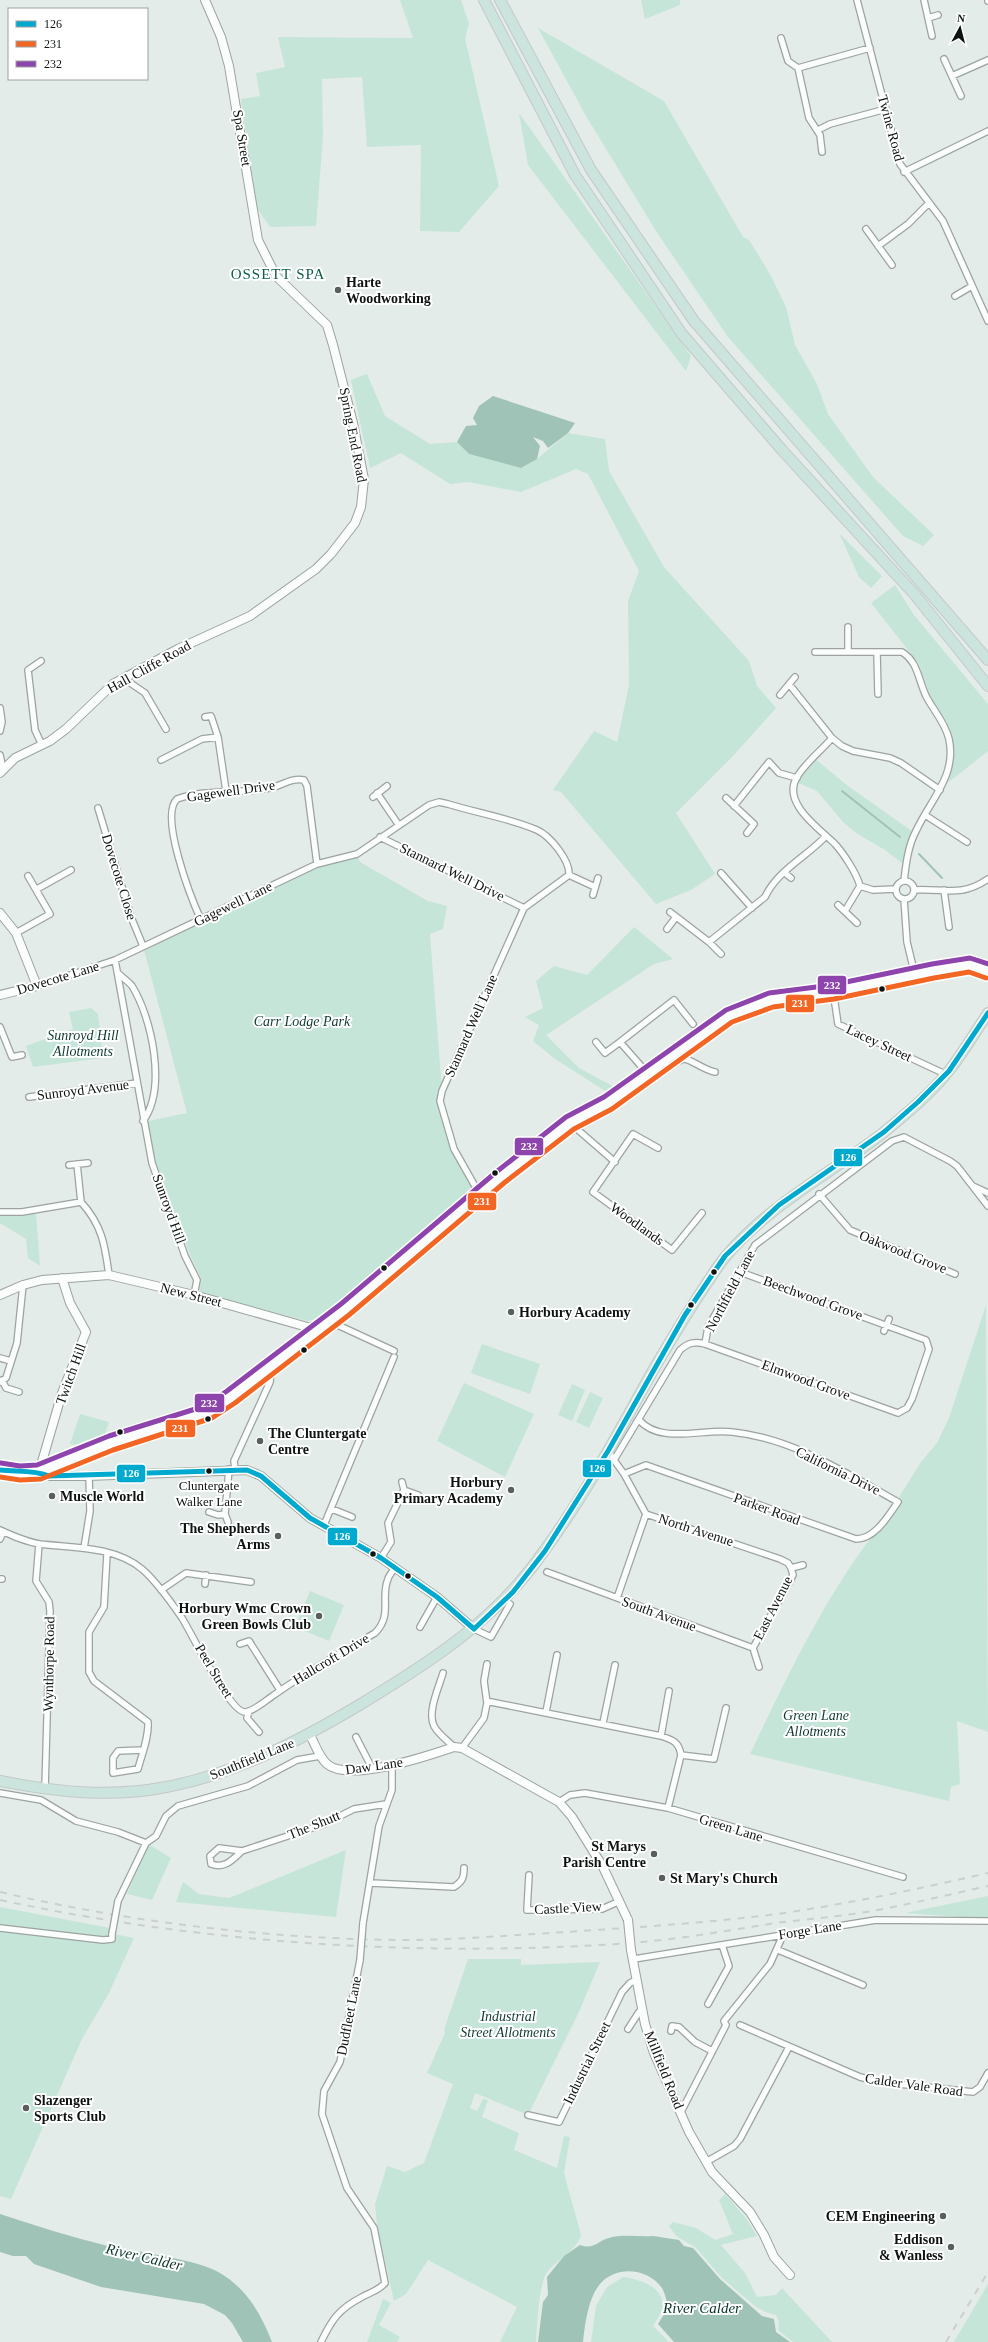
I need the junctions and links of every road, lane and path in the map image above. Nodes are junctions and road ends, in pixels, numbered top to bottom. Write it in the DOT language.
graph roads {
  1 [pos="205,0"];
  2 [pos="484,0"];
  3 [pos="500,0"];
  4 [pos="857,0"];
  5 [pos="924,0"];
  6 [pos="938,15"];
  7 [pos="928,18"];
  8 [pos="932,36"];
  9 [pos="781,38"];
  10 [pos="870,48"];
  11 [pos="944,59"];
  12 [pos="988,60"];
  13 [pos="798,68"];
  14 [pos="952,76"];
  15 [pos="961,96"];
  16 [pos="886,109"];
  17 [pos="818,130"];
  18 [pos="988,131"];
  19 [pos="822,152"];
  20 [pos="904,172"];
  21 [pos="929,203"];
  22 [pos="866,229"];
  23 [pos="878,246"];
  24 [pos="892,265"];
  25 [pos="276,276"];
  26 [pos="972,286"];
  27 [pos="955,296"];
  28 [pos="988,321"];
  29 [pos="250,616"];
  30 [pos="848,627"];
  31 [pos="848,650"];
  32 [pos="815,652"];
  33 [pos="877,652"];
  34 [pos="988,660"];
  35 [pos="41,661"];
  36 [pos="795,677"];
  37 [pos="123,678"];
  38 [pos="789,684"];
  39 [pos="988,686"];
  40 [pos="878,694"];
  41 [pos="780,695"];
  42 [pos="0,708"];
  43 [pos="205,717"];
  44 [pos="166,729"];
  45 [pos="0,731"];
  46 [pos="218,737"];
  47 [pos="832,738"];
  48 [pos="42,745"];
  49 [pos="0,755"];
  50 [pos="161,760"];
  51 [pos="2,771"];
  52 [pos="797,778"];
  53 [pos="387,786"];
  54 [pos="940,790"];
  55 [pos="226,791"];
  56 [pos="726,798"];
  57 [pos="734,806"];
  58 [pos="98,808"];
  59 [pos="924,815"];
  60 [pos="398,824"];
  61 [pos="747,832"];
  62 [pos="380,837"];
  63 [pos="825,837"];
  64 [pos="967,842"];
  65 [pos="317,864"];
  66 [pos="71,870"];
  67 [pos="785,872"];
  68 [pos="721,873"];
  69 [pos="569,875"];
  70 [pos="28,876"];
  71 [pos="598,878"];
  72 [pos="791,878"];
  73 [pos="988,879"];
  74 [pos="904,881"];
  75 [pos="595,886"];
  76 [pos="860,886"];
  77 [pos="36,889"];
  78 [pos="896,889"];
  79 [pos="914,890"];
  80 [pos="944,890"];
  81 [pos="593,895"];
  82 [pos="904,899"];
  83 [pos="838,905"];
  84 [pos="524,908"];
  85 [pos="752,908"];
  86 [pos="845,911"];
  87 [pos="670,912"];
  88 [pos="0,913"];
  89 [pos="676,917"];
  90 [pos="201,920"];
  91 [pos="857,923"];
  92 [pos="949,927"];
  93 [pos="667,929"];
  94 [pos="16,933"];
  95 [pos="709,942"];
  96 [pos="143,946"];
  97 [pos="721,954"];
  98 [pos="115,960"];
  99 [pos="988,971"];
  100 [pos="118,973"];
  101 [pos="915,975"];
  102 [pos="37,986"];
  103 [pos="0,995"];
  104 [pos="834,997"];
  105 [pos="988,1013"];
  106 [pos="693,1024"];
  107 [pos="0,1027"];
  108 [pos="596,1042"];
  109 [pos="620,1042"];
  110 [pos="22,1054"];
  111 [pos="663,1062"];
  112 [pos="715,1072"];
  113 [pos="648,1074"];
  114 [pos="945,1074"];
  115 [pos="137,1083"];
  116 [pos="29,1097"];
  117 [pos="143,1121"];
  118 [pos="570,1123"];
  119 [pos="652,1144"];
  120 [pos="658,1148"];
  121 [pos="647,1150"];
  122 [pos="615,1162"];
  123 [pos="88,1163"];
  124 [pos="77,1164"];
  125 [pos="69,1165"];
  126 [pos="824,1174"];
  127 [pos="833,1184"];
  128 [pos="971,1185"];
  129 [pos="988,1193"];
  130 [pos="820,1194"];
  131 [pos="480,1195"];
  132 [pos="82,1202"];
  133 [pos="988,1206"];
  134 [pos="0,1212"];
  135 [pos="702,1213"];
  136 [pos="740,1272"];
  137 [pos="955,1274"];
  138 [pos="109,1275"];
  139 [pos="62,1278"];
  140 [pos="22,1285"];
  141 [pos="0,1295"];
  142 [pos="194,1295"];
  143 [pos="329,1321"];
  144 [pos="318,1330"];
  145 [pos="704,1344"];
  146 [pos="0,1358"];
  147 [pos="11,1361"];
  148 [pos="272,1364"];
  149 [pos="1,1381"];
  150 [pos="19,1392"];
  151 [pos="907,1408"];
  152 [pos="639,1420"];
  153 [pos="611,1456"];
  154 [pos="232,1469"];
  155 [pos="0,1470"];
  156 [pos="39,1472"];
  157 [pos="624,1474"];
  158 [pos="89,1476"];
  159 [pos="402,1482"];
  160 [pos="404,1490"];
  161 [pos="418,1495"];
  162 [pos="898,1502"];
  163 [pos="332,1509"];
  164 [pos="209,1512"];
  165 [pos="225,1514"];
  166 [pos="646,1514"];
  167 [pos="352,1517"];
  168 [pos="228,1522"];
  169 [pos="324,1525"];
  170 [pos="2,1531"];
  171 [pos="0,1539"];
  172 [pos="39,1544"];
  173 [pos="84,1548"];
  174 [pos="107,1554"];
  175 [pos="381,1558"];
  176 [pos="803,1565"];
  177 [pos="395,1568"];
  178 [pos="792,1568"];
  179 [pos="547,1572"];
  180 [pos="206,1575"];
  181 [pos="251,1582"];
  182 [pos="205,1584"];
  183 [pos="161,1590"];
  184 [pos="437,1598"];
  185 [pos="617,1598"];
  186 [pos="510,1604"];
  187 [pos="420,1627"];
  188 [pos="474,1628"];
  189 [pos="240,1644"];
  190 [pos="753,1648"];
  191 [pos="557,1655"];
  192 [pos="487,1664"];
  193 [pos="615,1665"];
  194 [pos="759,1666"];
  195 [pos="443,1673"];
  196 [pos="280,1690"];
  197 [pos="668,1691"];
  198 [pos="487,1703"];
  199 [pos="726,1708"];
  200 [pos="249,1711"];
  201 [pos="546,1712"];
  202 [pos="602,1723"];
  203 [pos="259,1732"];
  204 [pos="310,1735"];
  205 [pos="661,1736"];
  206 [pos="356,1737"];
  207 [pos="458,1748"];
  208 [pos="143,1750"];
  209 [pos="681,1755"];
  210 [pos="320,1756"];
  211 [pos="392,1765"];
  212 [pos="372,1768"];
  213 [pos="0,1781"];
  214 [pos="45,1789"];
  215 [pos="0,1794"];
  216 [pos="559,1802"];
  217 [pos="386,1804"];
  218 [pos="668,1808"];
  219 [pos="146,1843"];
  220 [pos="242,1851"];
  221 [pos="464,1868"];
  222 [pos="529,1875"];
  223 [pos="903,1877"];
  224 [pos="371,1883"];
  225 [pos="620,1901"];
  226 [pos="988,1921"];
  227 [pos="0,1928"];
  228 [pos="783,1934"];
  229 [pos="722,1945"];
  230 [pos="778,1950"];
  231 [pos="634,1959"];
  232 [pos="636,1980"];
  233 [pos="863,1985"];
  234 [pos="708,2004"];
  235 [pos="642,2010"];
  236 [pos="740,2025"];
  237 [pos="628,2029"];
  238 [pos="670,2031"];
  239 [pos="789,2047"];
  240 [pos="712,2051"];
  241 [pos="988,2073"];
  242 [pos="681,2112"];
  243 [pos="528,2115"];
  244 [pos="706,2162"];
  245 [pos="790,2275"];
  246 [pos="321,2342"];
  1 -- 25 [label="street, Spa Street"];
  2 -- 39 [label="highway"];
  3 -- 34 [label="highway"];
  4 -- 10 [label="street, Twine Road"];
  5 -- 7 [label="street"];
  6 -- 7 [label="street"];
  7 -- 8 [label="street"];
  9 -- 13 [label="street"];
  10 -- 13 [label="street"];
  10 -- 16 [label="street, Twine Road"];
  11 -- 14 [label="street"];
  12 -- 14 [label="street"];
  13 -- 17 [label="street"];
  14 -- 15 [label="street"];
  16 -- 17 [label="street"];
  16 -- 20 [label="street, Twine Road"];
  17 -- 19 [label="street"];
  18 -- 20 [label="street"];
  20 -- 21 [label="street, Twine Road"];
  21 -- 23 [label="street"];
  21 -- 26 [label="street, Twine Road"];
  22 -- 23 [label="street"];
  23 -- 24 [label="street"];
  25 -- 29 [label="street, Spring End Road"];
  26 -- 27 [label="street"];
  26 -- 28 [label="street, Twine Road"];
  29 -- 37 [label="street, Hall Cliffe Road"];
  30 -- 31 [label="street"];
  31 -- 32 [label="street"];
  31 -- 33 [label="street"];
  33 -- 40 [label="street"];
  33 -- 54 [label="street"];
  35 -- 48 [label="street"];
  36 -- 38 [label="street"];
  37 -- 44 [label="street"];
  37 -- 48 [label="street, Hall Cliffe Road"];
  38 -- 41 [label="street"];
  38 -- 47 [label="street"];
  42 -- 45 [label="street"];
  43 -- 46 [label="street"];
  46 -- 50 [label="street"];
  46 -- 55 [label="street"];
  47 -- 52 [label="street"];
  47 -- 54 [label="street"];
  48 -- 51 [label="street, Hall Cliffe Road"];
  49 -- 51 [label="street"];
  52 -- 57 [label="street"];
  52 -- 63 [label="street"];
  53 -- 60 [label="street"];
  54 -- 59 [label="street"];
  55 -- 65 [label="street, Gagewell Drive"];
  55 -- 90 [label="street, Gagewell Drive"];
  56 -- 57 [label="street"];
  57 -- 61 [label="street"];
  58 -- 96 [label="street, Dovecote Close"];
  59 -- 64 [label="street"];
  59 -- 74 [label="street"];
  60 -- 62 [label="street"];
  60 -- 69 [label="street"];
  62 -- 65 [label="street, Gagewell Lane"];
  62 -- 84 [label="street, Stannard Well Drive"];
  63 -- 67 [label="street"];
  63 -- 76 [label="street"];
  65 -- 90 [label="street, Gagewell Lane"];
  66 -- 77 [label="street"];
  67 -- 72 [label="street"];
  67 -- 85 [label="street"];
  68 -- 85 [label="street"];
  69 -- 75 [label="street"];
  69 -- 84 [label="street, Stannard Well Lane"];
  70 -- 77 [label="street"];
  71 -- 75 [label="street"];
  73 -- 80 [label="street"];
  74 -- 78 [label="street"];
  74 -- 79 [label="street"];
  75 -- 81 [label="street"];
  76 -- 78 [label="street"];
  76 -- 86 [label="street"];
  77 -- 94 [label="street"];
  78 -- 82 [label="street"];
  79 -- 80 [label="street"];
  79 -- 82 [label="street"];
  80 -- 92 [label="street"];
  82 -- 101 [label="street"];
  83 -- 86 [label="street"];
  84 -- 131 [label="street, Stannard Well Lane"];
  85 -- 95 [label="street"];
  86 -- 91 [label="street"];
  87 -- 89 [label="street"];
  88 -- 94 [label="street"];
  89 -- 93 [label="street"];
  89 -- 95 [label="street"];
  90 -- 96 [label="street, Gagewell Lane"];
  94 -- 102 [label="street"];
  95 -- 97 [label="street"];
  96 -- 98 [label="street, Gagewell Lane"];
  98 -- 100 [label="street, Sunroyd Hill"];
  98 -- 102 [label="street, Dovecote Lane"];
  99 -- 101 [label="street"];
  100 -- 115 [label="street, Sunroyd Hill"];
  100 -- 117 [label="street, Sunroyd Hill"];
  101 -- 111 [label="street"];
  102 -- 103 [label="street, Dovecote Lane"];
  104 -- 114 [label="street, Lacey Street"];
  105 -- 114 [label="highway, Northfield Lane"];
  106 -- 109 [label="street"];
  107 -- 110 [label="street"];
  108 -- 109 [label="street"];
  109 -- 113 [label="street"];
  111 -- 112 [label="street"];
  111 -- 113 [label="street"];
  113 -- 118 [label="street"];
  114 -- 126 [label="highway, Northfield Lane"];
  115 -- 116 [label="street, Sunroyd Avenue"];
  115 -- 117 [label="street, Sunroyd Hill"];
  117 -- 142 [label="street, Sunroyd Hill"];
  118 -- 122 [label="street"];
  118 -- 131 [label="street"];
  119 -- 120 [label="street, Woodlands"];
  119 -- 121 [label="street"];
  119 -- 122 [label="street, Woodlands"];
  122 -- 135 [label="street, Woodlands"];
  123 -- 124 [label="street"];
  124 -- 125 [label="street"];
  124 -- 132 [label="street"];
  126 -- 127 [label="street"];
  126 -- 153 [label="highway, Northfield Lane"];
  127 -- 128 [label="street, Northfield Lane"];
  127 -- 130 [label="street, Northfield Lane"];
  128 -- 129 [label="street"];
  128 -- 133 [label="street"];
  130 -- 136 [label="street, Northfield Lane"];
  130 -- 137 [label="street, Oakwood Grove"];
  131 -- 143 [label="street"];
  132 -- 134 [label="street"];
  132 -- 138 [label="street"];
  136 -- 145 [label="street, Northfield Lane"];
  136 -- 151 [label="street, Beechwood Grove"];
  138 -- 139 [label="street, New Street"];
  138 -- 142 [label="street, New Street"];
  139 -- 140 [label="street, New Street"];
  139 -- 156 [label="street, Twitch Hill"];
  140 -- 141 [label="street, New Street"];
  140 -- 147 [label="street"];
  142 -- 144 [label="street, New Street"];
  143 -- 144 [label="street"];
  143 -- 163 [label="street"];
  144 -- 148 [label="street"];
  145 -- 151 [label="street, Elmwood Grove"];
  145 -- 152 [label="street, Northfield Lane"];
  146 -- 147 [label="street"];
  147 -- 149 [label="street"];
  148 -- 154 [label="street"];
  148 -- 156 [label="street"];
  149 -- 150 [label="street"];
  152 -- 153 [label="street, Northfield Lane"];
  152 -- 162 [label="street, California Drive"];
  153 -- 157 [label="street, North Avenue"];
  153 -- 188 [label="highway, Northfield Lane"];
  154 -- 158 [label="street"];
  154 -- 165 [label="street"];
  154 -- 169 [label="street"];
  155 -- 156 [label="street"];
  156 -- 158 [label="street"];
  157 -- 162 [label="street, Parker Road"];
  157 -- 166 [label="street, North Avenue"];
  158 -- 173 [label="street"];
  159 -- 160 [label="street"];
  160 -- 161 [label="street"];
  160 -- 175 [label="street"];
  163 -- 167 [label="street"];
  163 -- 169 [label="street"];
  164 -- 165 [label="street"];
  165 -- 168 [label="street"];
  166 -- 178 [label="street, North Avenue"];
  166 -- 185 [label="street"];
  169 -- 175 [label="street"];
  170 -- 171 [label="street"];
  170 -- 172 [label="street, Peel Street"];
  172 -- 173 [label="street, Peel Street"];
  172 -- 214 [label="street, Wynthorpe Road"];
  173 -- 174 [label="street, Peel Street"];
  174 -- 183 [label="street, Peel Street"];
  174 -- 208 [label="street"];
  175 -- 177 [label="street"];
  176 -- 178 [label="street"];
  177 -- 184 [label="street"];
  177 -- 196 [label="street, Hallcroft Drive"];
  178 -- 190 [label="street, East Avenue"];
  179 -- 185 [label="street, South Avenue"];
  180 -- 181 [label="street"];
  180 -- 182 [label="street"];
  180 -- 183 [label="street"];
  183 -- 200 [label="street, Peel Street"];
  184 -- 187 [label="street"];
  184 -- 188 [label="street"];
  185 -- 190 [label="street, South Avenue"];
  186 -- 188 [label="street"];
  188 -- 204 [label="highway, Southfield Lane"];
  189 -- 196 [label="street"];
  190 -- 194 [label="street"];
  191 -- 201 [label="street"];
  192 -- 198 [label="street"];
  193 -- 202 [label="street"];
  195 -- 207 [label="street"];
  196 -- 200 [label="street, Hallcroft Drive"];
  197 -- 205 [label="street"];
  198 -- 201 [label="street"];
  198 -- 207 [label="street"];
  199 -- 209 [label="street"];
  200 -- 203 [label="street"];
  201 -- 202 [label="street"];
  202 -- 205 [label="street"];
  204 -- 210 [label="street, Daw Lane"];
  204 -- 214 [label="highway, Southfield Lane"];
  205 -- 209 [label="street"];
  206 -- 212 [label="street"];
  207 -- 211 [label="street, Daw Lane"];
  207 -- 216 [label="street"];
  208 -- 208 [label="street"];
  209 -- 218 [label="street"];
  210 -- 212 [label="street, Daw Lane"];
  210 -- 219 [label="street, Southfield Lane"];
  211 -- 212 [label="street, Daw Lane"];
  211 -- 217 [label="street, Dudfleet Lane"];
  213 -- 214 [label="highway, Southfield Lane"];
  215 -- 219 [label="street"];
  216 -- 218 [label="street, Green Lane"];
  216 -- 225 [label="street, Millfield Road"];
  217 -- 220 [label="street, The Shutt"];
  217 -- 224 [label="street, Dudfleet Lane"];
  218 -- 223 [label="street, Green Lane"];
  219 -- 227 [label="street, Southfield Lane, bridge"];
  220 -- 220 [label="street, The Shutt"];
  221 -- 224 [label="street"];
  222 -- 225 [label="street, Castle View"];
  224 -- 246 [label="street, Dudfleet Lane, bridge"];
  225 -- 231 [label="street, Millfield Road, bridge"];
  226 -- 228 [label="street, Forge Lane"];
  228 -- 229 [label="street, Forge Lane"];
  228 -- 230 [label="street"];
  229 -- 231 [label="street, Forge Lane"];
  229 -- 234 [label="street"];
  230 -- 233 [label="street"];
  230 -- 240 [label="street"];
  231 -- 232 [label="street, Millfield Road"];
  232 -- 235 [label="street, Millfield Road"];
  232 -- 243 [label="street, Industrial Street"];
  235 -- 237 [label="street"];
  235 -- 242 [label="street, Millfield Road"];
  236 -- 239 [label="street, Calder Vale Road"];
  238 -- 240 [label="street"];
  239 -- 241 [label="street, Calder Vale Road"];
  239 -- 244 [label="street"];
  240 -- 242 [label="street"];
  242 -- 244 [label="street, Millfield Road"];
  244 -- 245 [label="street, Millfield Road"];
}
